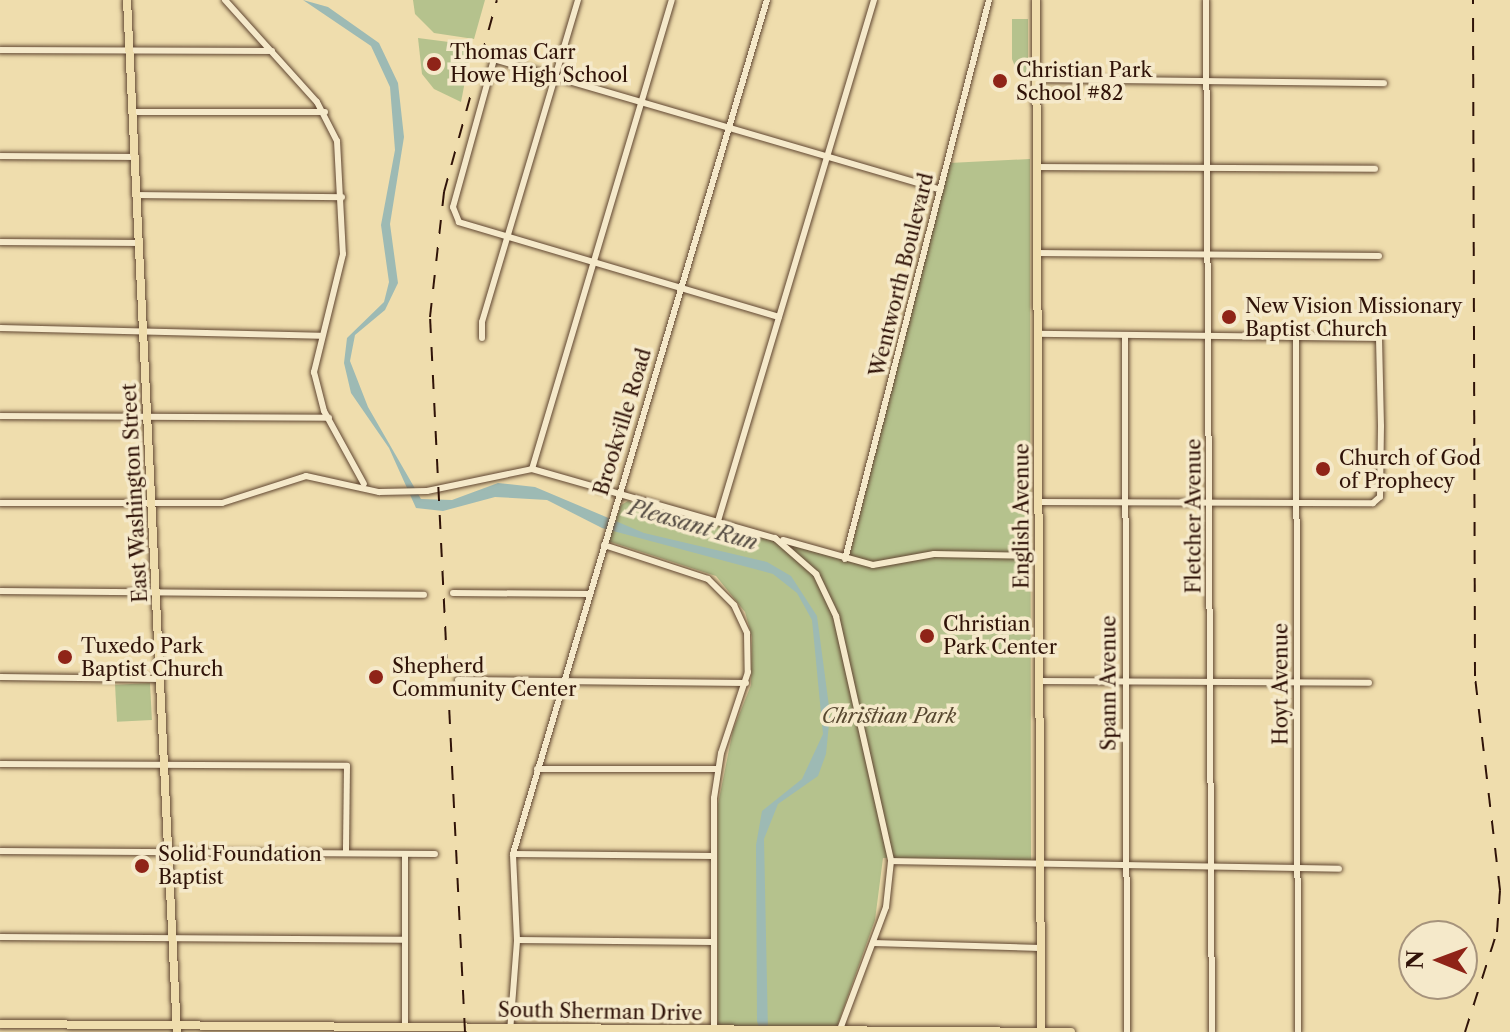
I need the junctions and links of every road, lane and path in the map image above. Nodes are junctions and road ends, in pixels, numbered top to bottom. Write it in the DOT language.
graph roads {
  1 [pos="127,0"];
  2 [pos="225,0"];
  3 [pos="578,0"];
  4 [pos="672,0"];
  5 [pos="767,0"];
  6 [pos="874,0"];
  7 [pos="989,0"];
  8 [pos="1036,0"];
  9 [pos="1206,0"];
  10 [pos="0,50"];
  11 [pos="129,51"];
  12 [pos="272,51"];
  13 [pos="555,77"];
  14 [pos="1036,79"];
  15 [pos="1207,81"];
  16 [pos="1384,83"];
  17 [pos="642,102"];
  18 [pos="132,112"];
  19 [pos="325,112"];
  20 [pos="729,128"];
  21 [pos="0,156"];
  22 [pos="828,156"];
  23 [pos="135,157"];
  24 [pos="1036,167"];
  25 [pos="1207,167"];
  26 [pos="1375,169"];
  27 [pos="940,189"];
  28 [pos="137,195"];
  29 [pos="342,197"];
  30 [pos="507,238"];
  31 [pos="0,242"];
  32 [pos="139,243"];
  33 [pos="1038,253"];
  34 [pos="1207,254"];
  35 [pos="1379,256"];
  36 [pos="594,263"];
  37 [pos="680,288"];
  38 [pos="779,317"];
  39 [pos="0,328"];
  40 [pos="143,332"];
  41 [pos="1038,334"];
  42 [pos="1125,335"];
  43 [pos="1209,335"];
  44 [pos="320,336"];
  45 [pos="1296,336"];
  46 [pos="482,338"];
  47 [pos="0,416"];
  48 [pos="147,417"];
  49 [pos="329,418"];
  50 [pos="532,469"];
  51 [pos="367,487"];
  52 [pos="619,491"];
  53 [pos="1038,502"];
  54 [pos="1125,502"];
  55 [pos="0,503"];
  56 [pos="152,504"];
  57 [pos="1210,504"];
  58 [pos="1296,504"];
  59 [pos="718,521"];
  60 [pos="775,538"];
  61 [pos="604,545"];
  62 [pos="1037,556"];
  63 [pos="845,559"];
  64 [pos="0,591"];
  65 [pos="156,591"];
  66 [pos="453,593"];
  67 [pos="589,594"];
  68 [pos="424,595"];
  69 [pos="0,677"];
  70 [pos="160,679"];
  71 [pos="458,680"];
  72 [pos="563,681"];
  73 [pos="1038,681"];
  74 [pos="1126,681"];
  75 [pos="1211,681"];
  76 [pos="1296,682"];
  77 [pos="746,683"];
  78 [pos="1369,683"];
  79 [pos="0,764"];
  80 [pos="164,766"];
  81 [pos="537,769"];
  82 [pos="718,769"];
  83 [pos="0,851"];
  84 [pos="169,852"];
  85 [pos="346,853"];
  86 [pos="405,854"];
  87 [pos="435,854"];
  88 [pos="513,854"];
  89 [pos="714,856"];
  90 [pos="891,861"];
  91 [pos="1039,864"];
  92 [pos="1126,867"];
  93 [pos="1212,868"];
  94 [pos="1298,868"];
  95 [pos="1339,869"];
  96 [pos="0,937"];
  97 [pos="173,938"];
  98 [pos="405,940"];
  99 [pos="517,940"];
  100 [pos="714,942"];
  101 [pos="873,943"];
  102 [pos="1040,948"];
  103 [pos="0,1024"];
  104 [pos="405,1027"];
  105 [pos="177,1029"];
  106 [pos="425,1030"];
  107 [pos="510,1030"];
  108 [pos="714,1031"];
  109 [pos="840,1031"];
  110 [pos="950,1031"];
  111 [pos="1041,1032"];
  112 [pos="1071,1032"];
  113 [pos="1127,1032"];
  114 [pos="1212,1032"];
  115 [pos="1298,1032"];
  1 -- 11 [label="main road, East Washington Street"];
  2 -- 12 [label="street"];
  3 -- 13 [label="street"];
  4 -- 17 [label="street"];
  5 -- 20 [label="street, Brookville Road"];
  6 -- 22 [label="street"];
  7 -- 27 [label="street, Wentworth Boulevard"];
  8 -- 14 [label="main road, English Avenue"];
  9 -- 15 [label="street, Fletcher Avenue"];
  10 -- 11 [label="street"];
  11 -- 12 [label="street"];
  11 -- 18 [label="main road, East Washington Street"];
  12 -- 19 [label="street"];
  13 -- 17 [label="street"];
  13 -- 30 [label="street"];
  13 -- 30 [label="street"];
  14 -- 15 [label="street"];
  14 -- 24 [label="main road, English Avenue"];
  15 -- 16 [label="street"];
  15 -- 25 [label="street, Fletcher Avenue"];
  17 -- 20 [label="street"];
  17 -- 36 [label="street"];
  18 -- 19 [label="street"];
  18 -- 23 [label="main road, East Washington Street"];
  19 -- 29 [label="street"];
  20 -- 22 [label="street"];
  20 -- 37 [label="street, Brookville Road"];
  21 -- 23 [label="street"];
  22 -- 27 [label="street"];
  22 -- 38 [label="street"];
  23 -- 28 [label="main road, East Washington Street"];
  24 -- 25 [label="street"];
  24 -- 33 [label="main road, English Avenue"];
  25 -- 26 [label="street"];
  25 -- 34 [label="street, Fletcher Avenue"];
  27 -- 63 [label="street, Wentworth Boulevard"];
  28 -- 29 [label="street"];
  28 -- 32 [label="main road, East Washington Street"];
  29 -- 44 [label="street"];
  30 -- 36 [label="street"];
  30 -- 46 [label="street"];
  31 -- 32 [label="street"];
  32 -- 40 [label="main road, East Washington Street"];
  33 -- 34 [label="street"];
  33 -- 41 [label="main road, English Avenue"];
  34 -- 35 [label="street"];
  34 -- 43 [label="street, Fletcher Avenue"];
  36 -- 37 [label="street"];
  36 -- 50 [label="street"];
  37 -- 38 [label="street"];
  37 -- 52 [label="street, Brookville Road"];
  38 -- 59 [label="street"];
  39 -- 40 [label="street"];
  40 -- 44 [label="street"];
  40 -- 48 [label="main road, East Washington Street"];
  41 -- 42 [label="street"];
  41 -- 53 [label="main road, English Avenue"];
  42 -- 43 [label="street"];
  42 -- 54 [label="street, Spann Avenue"];
  43 -- 45 [label="street"];
  43 -- 57 [label="street, Fletcher Avenue"];
  44 -- 49 [label="street"];
  45 -- 58 [label="street, Hoyt Avenue"];
  45 -- 58 [label="street"];
  47 -- 48 [label="street"];
  48 -- 49 [label="street"];
  48 -- 56 [label="main road, East Washington Street"];
  49 -- 51 [label="street"];
  50 -- 51 [label="street"];
  50 -- 52 [label="street"];
  51 -- 56 [label="street"];
  52 -- 59 [label="street"];
  52 -- 61 [label="street, Brookville Road"];
  53 -- 54 [label="street"];
  53 -- 62 [label="main road, English Avenue"];
  54 -- 57 [label="street"];
  54 -- 74 [label="street, Spann Avenue"];
  55 -- 56 [label="street"];
  56 -- 65 [label="main road, East Washington Street"];
  57 -- 58 [label="street"];
  57 -- 75 [label="street, Fletcher Avenue"];
  58 -- 76 [label="street, Hoyt Avenue"];
  59 -- 60 [label="street"];
  60 -- 63 [label="street"];
  60 -- 90 [label="street"];
  61 -- 67 [label="street, Brookville Road"];
  61 -- 77 [label="street"];
  62 -- 63 [label="street"];
  62 -- 73 [label="main road, English Avenue"];
  64 -- 65 [label="street"];
  65 -- 68 [label="street"];
  65 -- 70 [label="main road, East Washington Street"];
  66 -- 67 [label="street"];
  67 -- 72 [label="street, Brookville Road"];
  69 -- 70 [label="street"];
  70 -- 80 [label="main road, East Washington Street"];
  71 -- 72 [label="street"];
  72 -- 77 [label="street"];
  72 -- 81 [label="street, Brookville Road"];
  73 -- 74 [label="street"];
  73 -- 91 [label="main road, English Avenue"];
  74 -- 75 [label="street"];
  74 -- 92 [label="street, Spann Avenue"];
  75 -- 76 [label="street"];
  75 -- 93 [label="street, Fletcher Avenue"];
  76 -- 78 [label="street"];
  76 -- 94 [label="street, Hoyt Avenue"];
  77 -- 82 [label="street"];
  79 -- 80 [label="street"];
  80 -- 84 [label="main road, East Washington Street"];
  80 -- 85 [label="street"];
  81 -- 82 [label="street"];
  81 -- 88 [label="street, Brookville Road"];
  82 -- 89 [label="street"];
  83 -- 84 [label="street"];
  84 -- 85 [label="street"];
  84 -- 97 [label="main road, East Washington Street"];
  85 -- 86 [label="street"];
  86 -- 87 [label="street"];
  86 -- 98 [label="street"];
  88 -- 89 [label="street"];
  88 -- 99 [label="street, Brookville Road"];
  89 -- 100 [label="street"];
  90 -- 91 [label="street"];
  90 -- 101 [label="street"];
  91 -- 92 [label="street"];
  91 -- 102 [label="main road, English Avenue"];
  92 -- 93 [label="street"];
  92 -- 113 [label="street, Spann Avenue"];
  93 -- 94 [label="street"];
  93 -- 114 [label="street, Fletcher Avenue"];
  94 -- 95 [label="street"];
  94 -- 115 [label="street, Hoyt Avenue"];
  96 -- 97 [label="street"];
  97 -- 98 [label="street"];
  97 -- 105 [label="main road, East Washington Street"];
  98 -- 104 [label="street"];
  99 -- 100 [label="street"];
  99 -- 107 [label="street, Brookville Road"];
  100 -- 108 [label="street"];
  101 -- 102 [label="street"];
  101 -- 109 [label="street"];
  102 -- 111 [label="main road, English Avenue"];
  103 -- 105 [label="main road, South Sherman Drive"];
  104 -- 105 [label="main road, South Sherman Drive"];
  104 -- 106 [label="main road, South Sherman Drive"];
  106 -- 107 [label="main road, South Sherman Drive"];
  107 -- 108 [label="main road, South Sherman Drive"];
  108 -- 109 [label="main road, South Sherman Drive"];
  109 -- 110 [label="main road, South Sherman Drive"];
  110 -- 111 [label="main road, South Sherman Drive"];
  111 -- 112 [label="main road, South Sherman Drive"];
}
